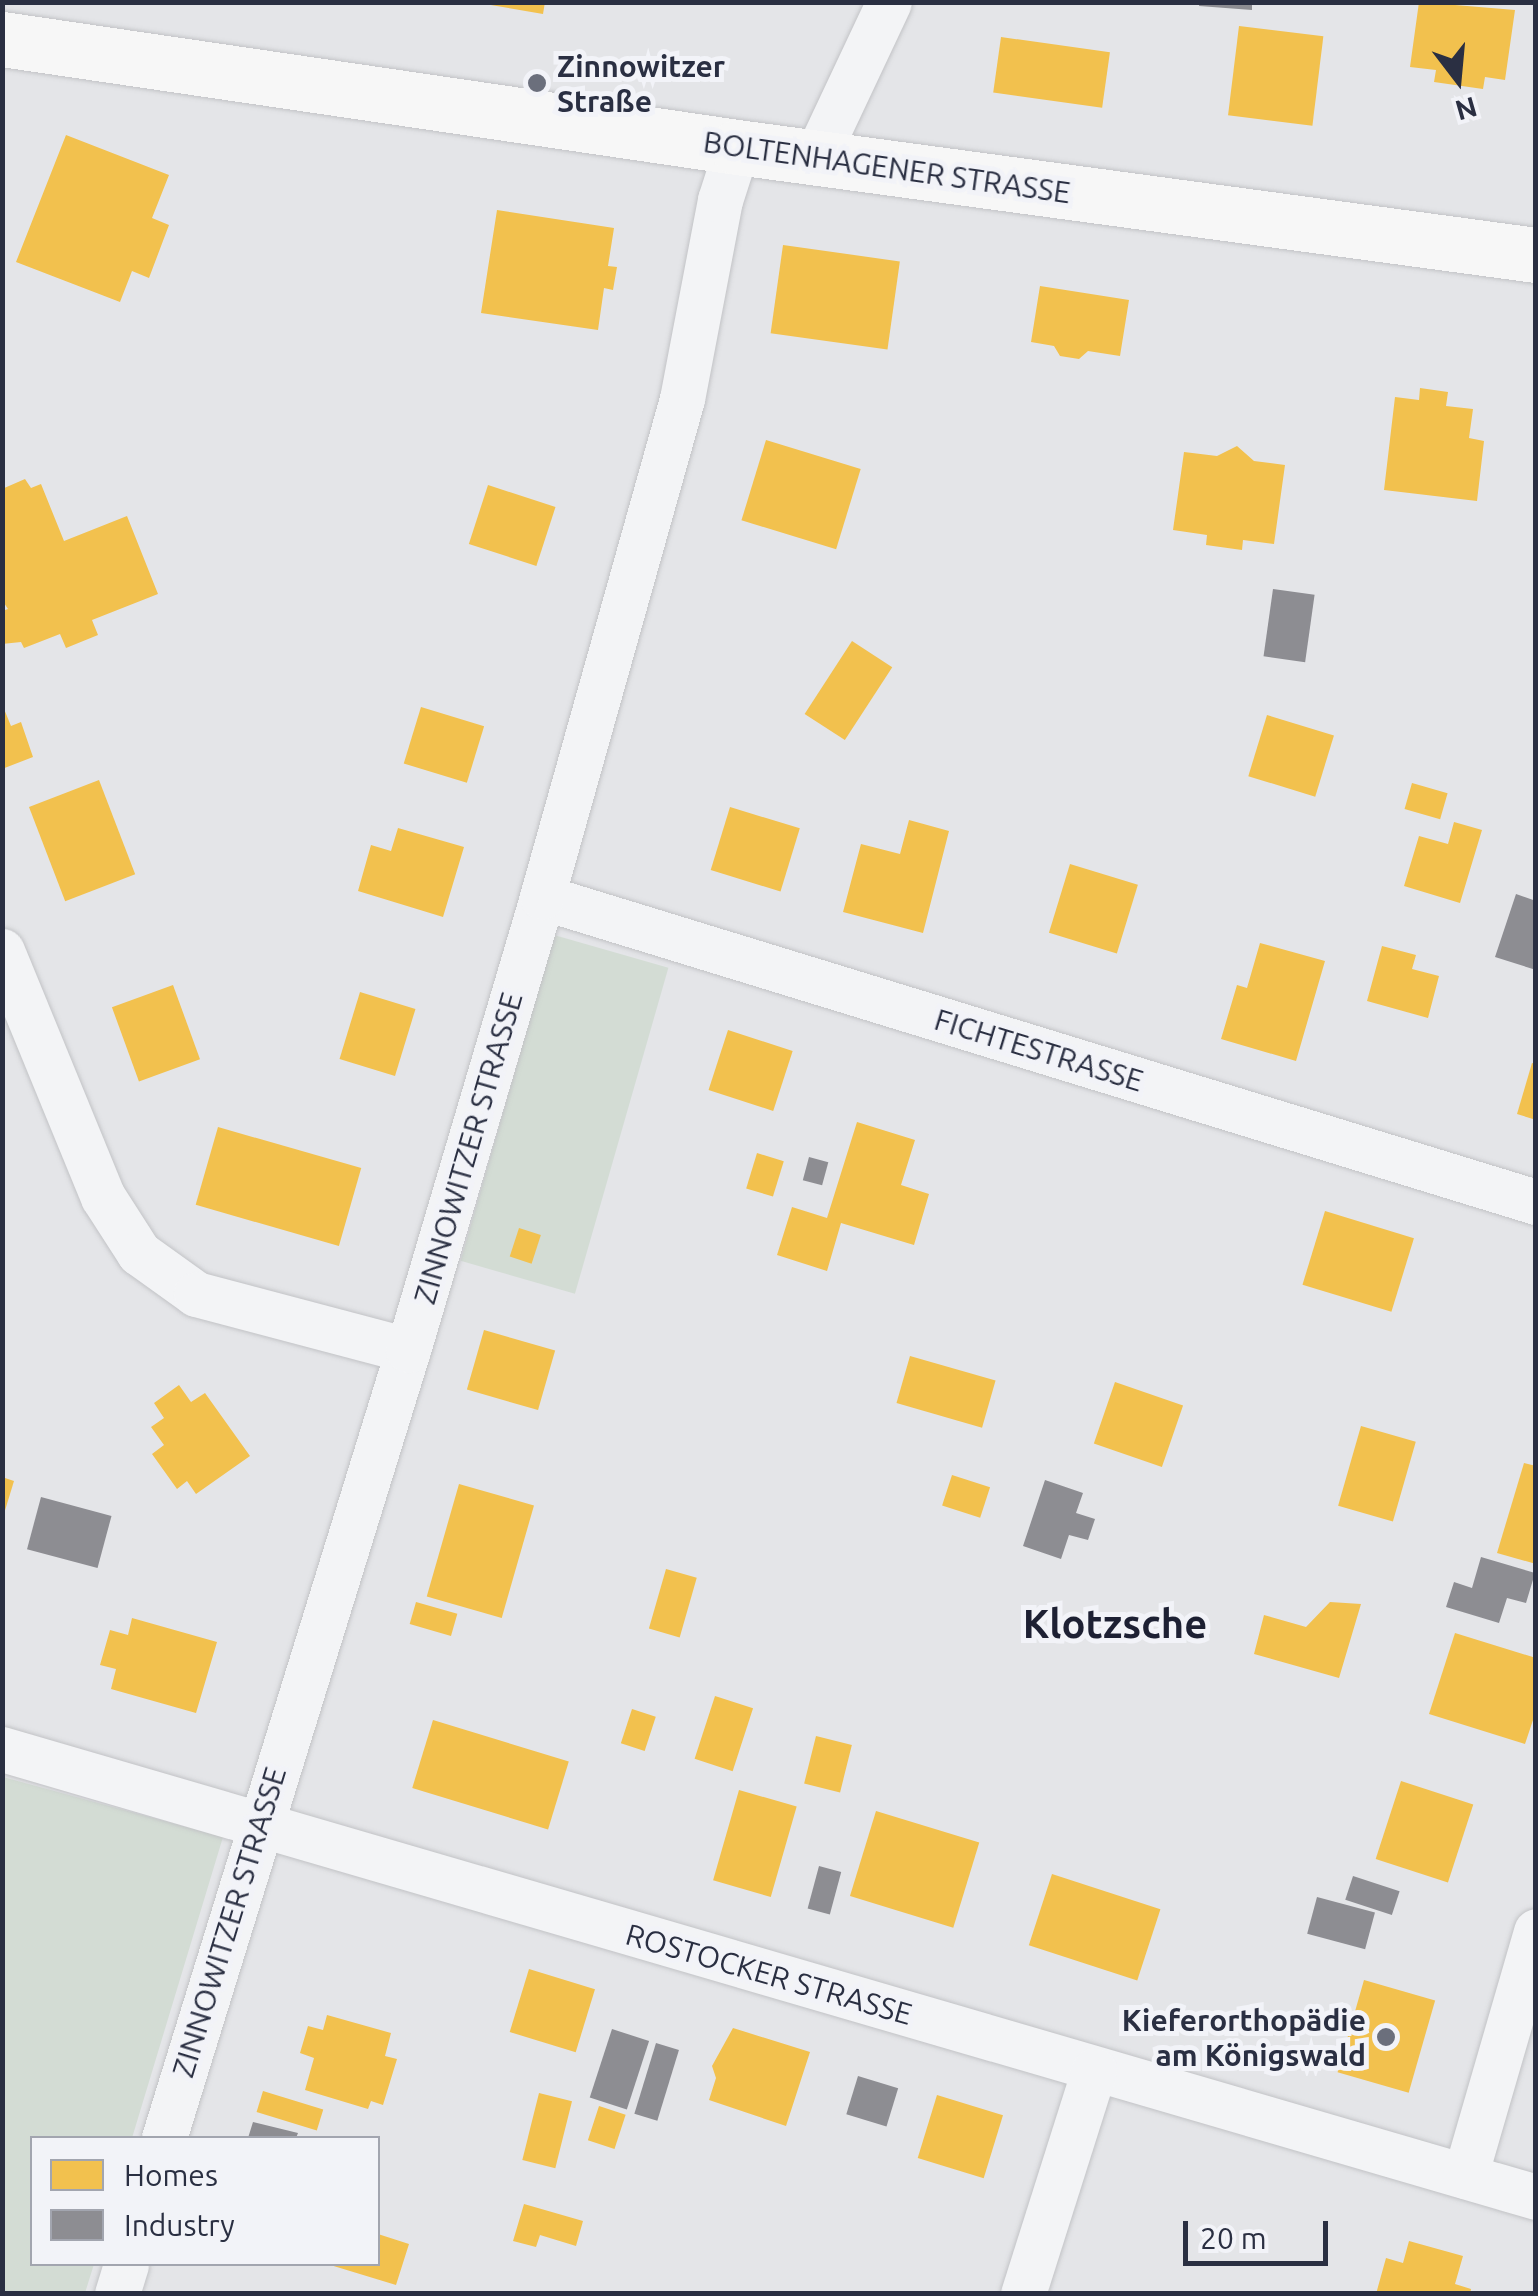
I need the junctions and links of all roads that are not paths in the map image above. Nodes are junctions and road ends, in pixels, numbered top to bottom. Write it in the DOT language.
graph roads {
  1 [pos="889,2"];
  2 [pos="3,42"];
  3 [pos="737,147"];
  4 [pos="816,157"];
  5 [pos="1536,256"];
  6 [pos="542,897"];
  7 [pos="2,950"];
  8 [pos="1536,1202"];
  9 [pos="408,1350"];
  10 [pos="2,1748"];
  11 [pos="258,1824"];
  12 [pos="1536,1930"];
  13 [pos="1094,2070"];
  14 [pos="165,2136"];
  15 [pos="1465,2176"];
  16 [pos="1536,2197"];
  17 [pos="125,2266"];
  18 [pos="117,2294"];
  19 [pos="1023,2294"];
  1 -- 4 [label="street"];
  2 -- 3 [label="street, BOLTENHAGENER STRASSE"];
  3 -- 4 [label="street, BOLTENHAGENER STRASSE"];
  3 -- 6 [label="street, ZINNOWITZER STRASSE"];
  4 -- 5 [label="street, BOLTENHAGENER STRASSE"];
  6 -- 8 [label="street, FICHTESTRASSE"];
  6 -- 9 [label="street, ZINNOWITZER STRASSE"];
  7 -- 9 [label="street"];
  9 -- 11 [label="street, ZINNOWITZER STRASSE"];
  10 -- 11 [label="street, ROSTOCKER STRASSE"];
  11 -- 13 [label="street, ROSTOCKER STRASSE"];
  11 -- 14 [label="street, ZINNOWITZER STRASSE"];
  12 -- 15 [label="street"];
  13 -- 15 [label="street, ROSTOCKER STRASSE"];
  13 -- 19 [label="street"];
  15 -- 16 [label="street, ROSTOCKER STRASSE"];
  17 -- 18 [label="street"];
}
